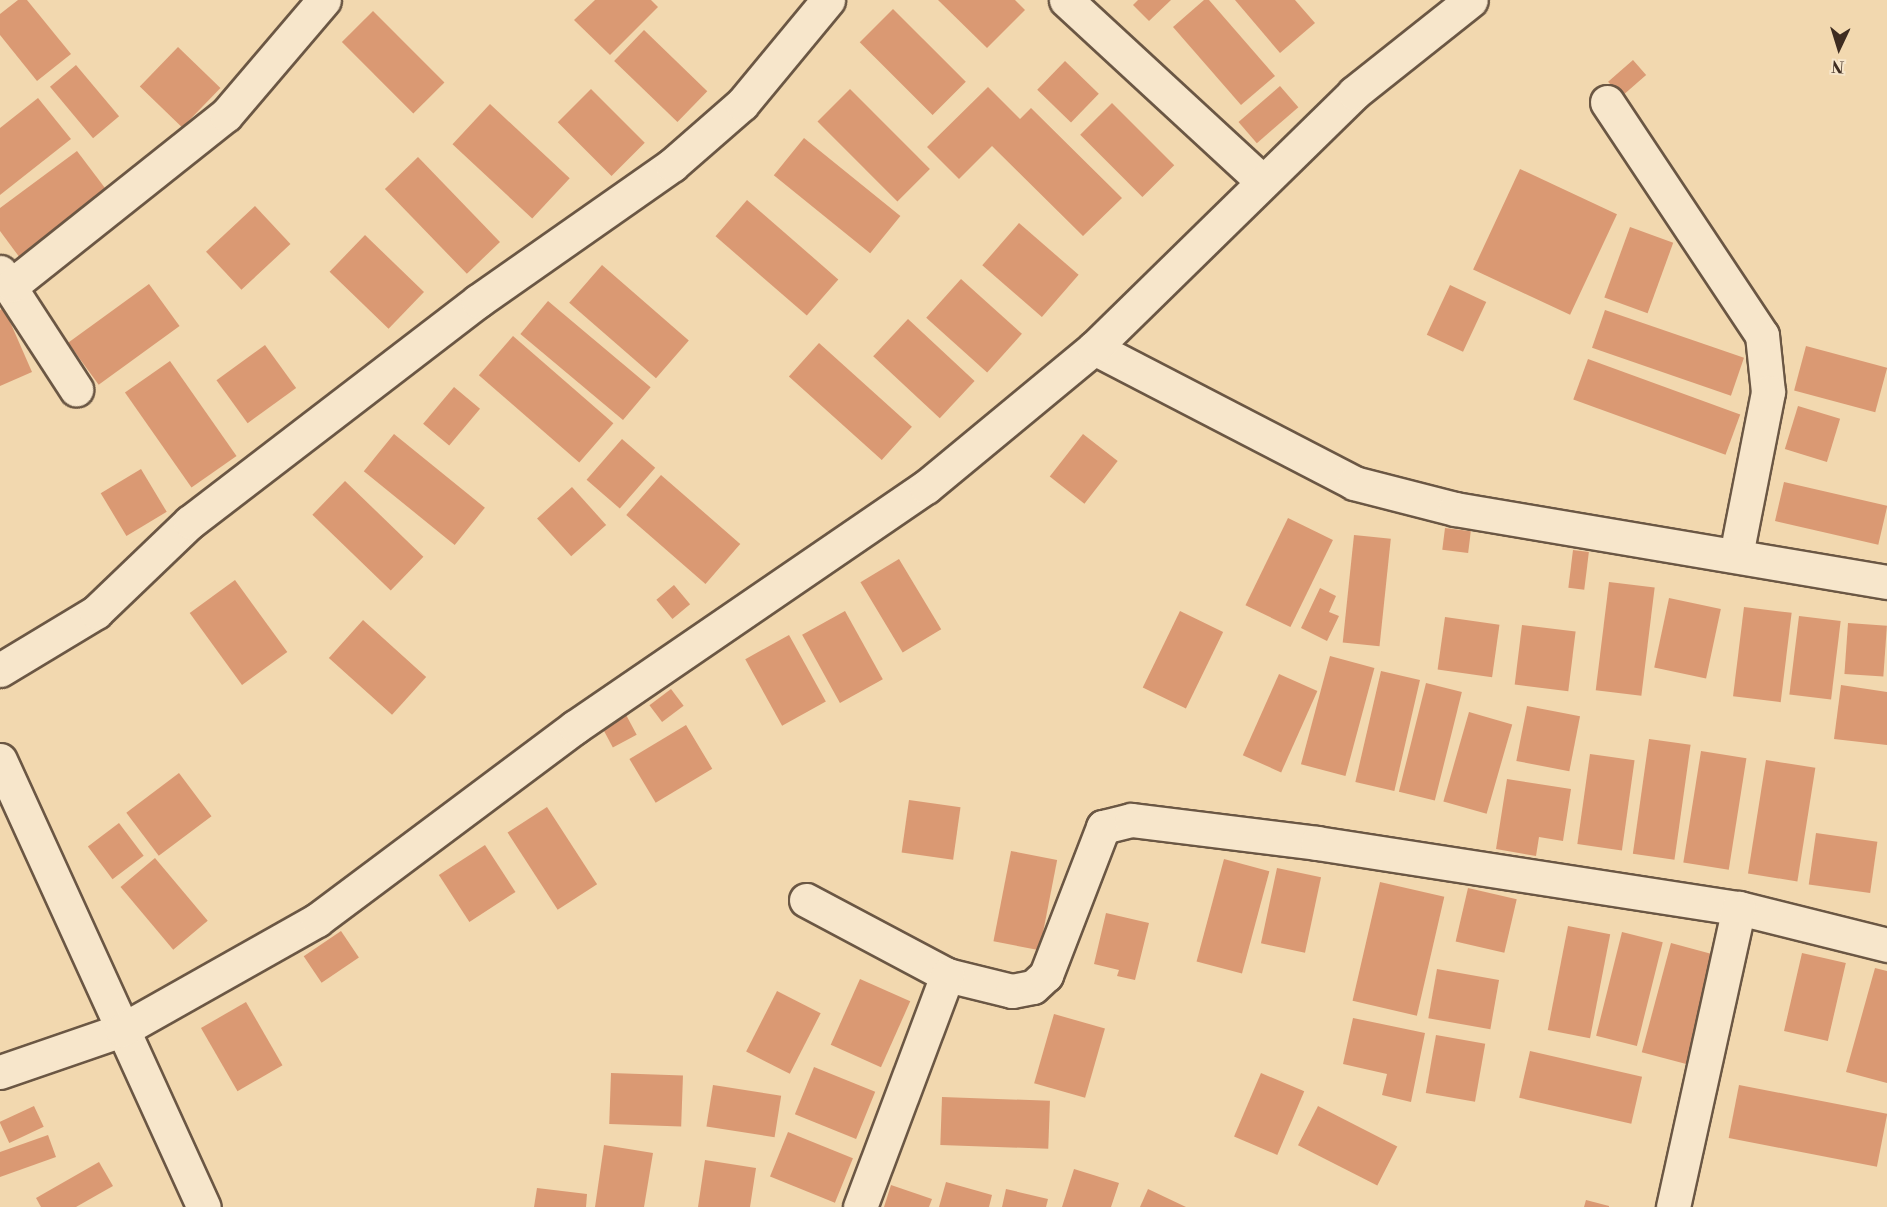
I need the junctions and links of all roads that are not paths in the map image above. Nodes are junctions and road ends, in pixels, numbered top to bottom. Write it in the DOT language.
graph roads {
  1 [pos="324,0"];
  2 [pos="828,0"];
  3 [pos="1066,0"];
  4 [pos="1471,0"];
  5 [pos="1607,102"];
  6 [pos="1262,181"];
  7 [pos="6,278"];
  8 [pos="1094,348"];
  9 [pos="76,389"];
  10 [pos="1736,555"];
  11 [pos="1887,582"];
  12 [pos="0,670"];
  13 [pos="0,760"];
  14 [pos="806,900"];
  15 [pos="1738,908"];
  16 [pos="1887,943"];
  17 [pos="946,975"];
  18 [pos="122,1030"];
  19 [pos="0,1072"];
  20 [pos="204,1207"];
  21 [pos="860,1207"];
  22 [pos="1673,1207"];
  1 -- 7 [label="street"];
  2 -- 12 [label="street"];
  3 -- 6 [label="street"];
  4 -- 6 [label="street"];
  5 -- 10 [label="street"];
  6 -- 8 [label="street"];
  7 -- 9 [label="street"];
  8 -- 10 [label="street"];
  8 -- 18 [label="street"];
  10 -- 11 [label="street"];
  13 -- 18 [label="street"];
  14 -- 17 [label="street"];
  15 -- 16 [label="street"];
  15 -- 17 [label="street"];
  15 -- 22 [label="street"];
  17 -- 21 [label="street"];
  18 -- 19 [label="street"];
  18 -- 20 [label="street"];
}
